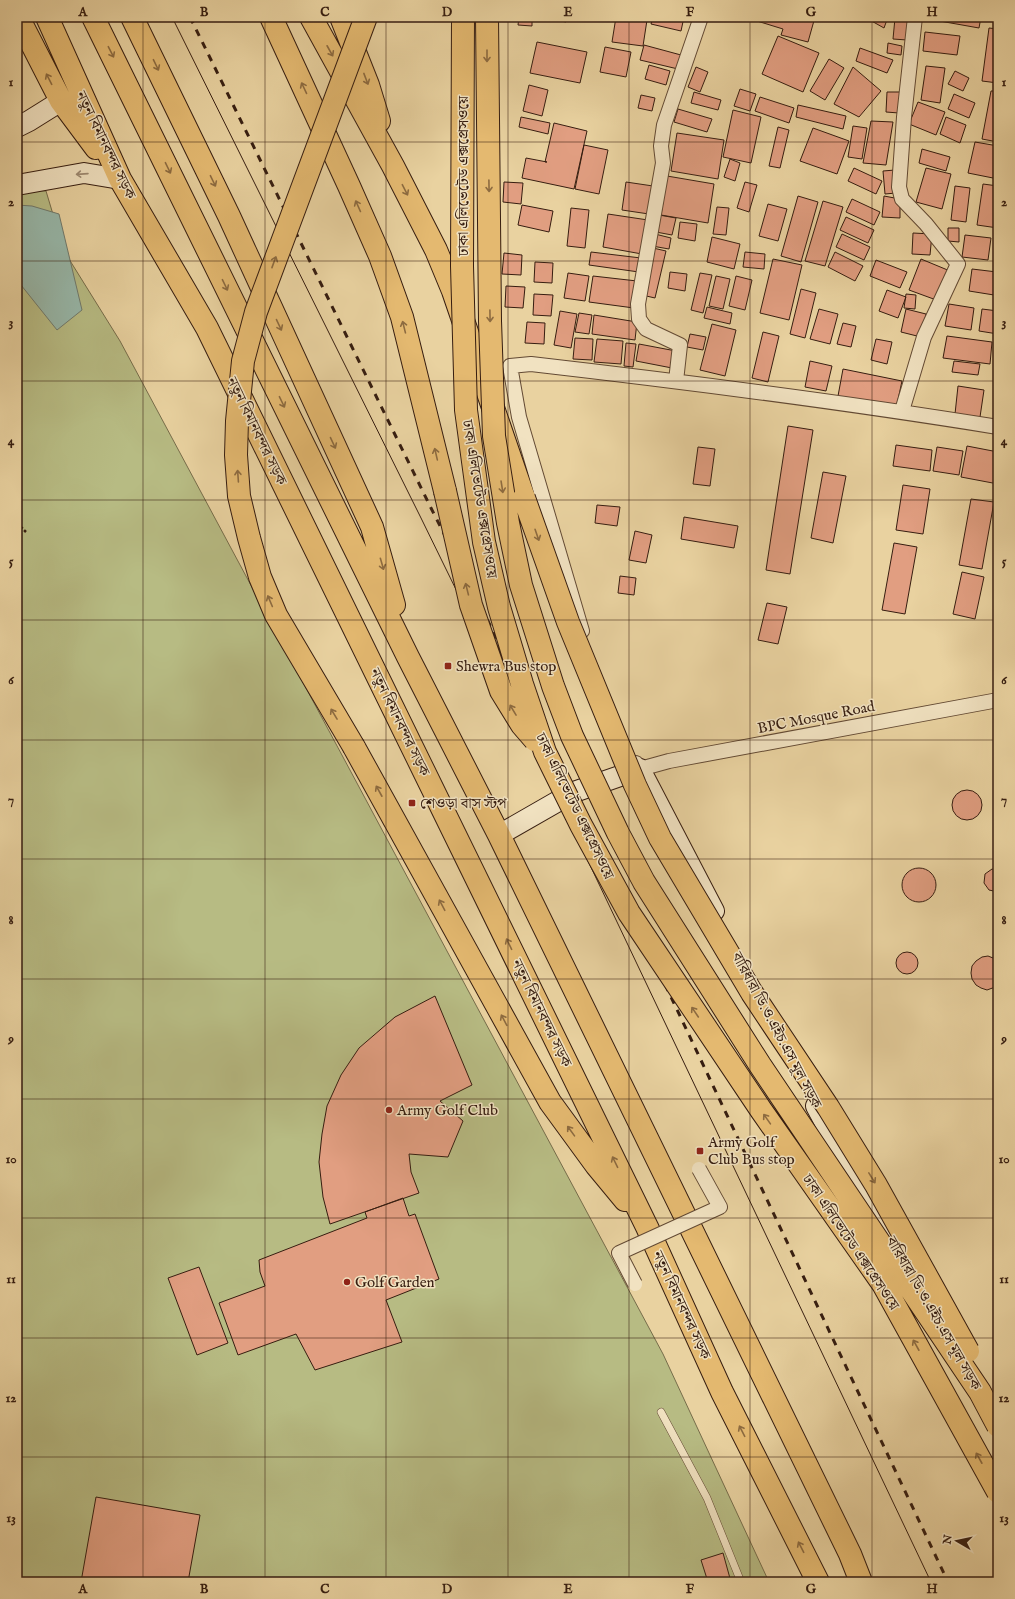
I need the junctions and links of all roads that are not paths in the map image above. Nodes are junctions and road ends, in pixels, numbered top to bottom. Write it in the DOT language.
graph roads {
  1 [pos="18,17"];
  2 [pos="47,17"];
  3 [pos="93,17"];
  4 [pos="132,17"];
  5 [pos="271,17"];
  6 [pos="311,17"];
  7 [pos="342,17"];
  8 [pos="366,17"];
  9 [pos="463,17"];
  10 [pos="487,17"];
  11 [pos="701,17"];
  12 [pos="915,17"];
  13 [pos="61,101"];
  14 [pos="17,127"];
  15 [pos="393,166"];
  16 [pos="120,179"];
  17 [pos="17,185"];
  18 [pos="676,381"];
  19 [pos="902,412"];
  20 [pos="998,427"];
  21 [pos="408,657"];
  22 [pos="998,700"];
  23 [pos="545,752"];
  24 [pos="640,769"];
  25 [pos="499,835"];
  26 [pos="699,1169"];
  27 [pos="647,1227"];
  28 [pos="635,1284"];
  29 [pos="980,1392"];
  30 [pos="661,1412"];
  31 [pos="998,1424"];
  32 [pos="998,1492"];
  33 [pos="741,1582"];
  34 [pos="818,1582"];
  35 [pos="861,1582"];
  13 -- 1 [label="highway, one-way"];
  2 -- 16 [label="highway, নতুন বিমানবন্দর সড়ক"];
  3 -- 21 [label="highway, one-way"];
  4 -- 21 [label="highway, one-way"];
  23 -- 5 [label="highway, one-way, bridge"];
  6 -- 15 [label="highway, one-way"];
  7 -- 15 [label="highway, one-way"];
  27 -- 8 [label="highway, one-way, bridge"];
  9 -- 23 [label="highway, ঢাকা এলিভেটেড এক্সপ্রেসওয়ে, bridge"];
  10 -- 29 [label="highway, ঢাকা এলিভেটেড এক্সপ্রেসওয়ে, one-way, bridge"];
  11 -- 18 [label="street"];
  12 -- 19 [label="street"];
  13 -- 14 [label="street"];
  13 -- 16 [label="highway"];
  15 -- 29 [label="highway, one-way, bridge"];
  16 -- 17 [label="street, one-way"];
  27 -- 16 [label="highway, নতুন বিমানবন্দর সড়ক, one-way"];
  18 -- 19 [label="street"];
  18 -- 24 [label="street"];
  19 -- 20 [label="street"];
  21 -- 25 [label="highway"];
  22 -- 24 [label="street, BPC Mosque Road"];
  32 -- 23 [label="highway, ঢাকা এলিভেটেড এক্সপ্রেসওয়ে, one-way, bridge"];
  24 -- 25 [label="street"];
  24 -- 31 [label="street, বারিধারা ডি.ও.এইচ.এস মূল সড়ক"];
  25 -- 35 [label="highway"];
  26 -- 28 [label="street, bridge"];
  34 -- 27 [label="highway, নতুন বিমানবন্দর সড়ক, one-way"];
  29 -- 31 [label="highway, ঢাকা এলিভেটেড এক্সপ্রেসওয়ে, bridge"];
  30 -- 33 [label="lane"];
}
